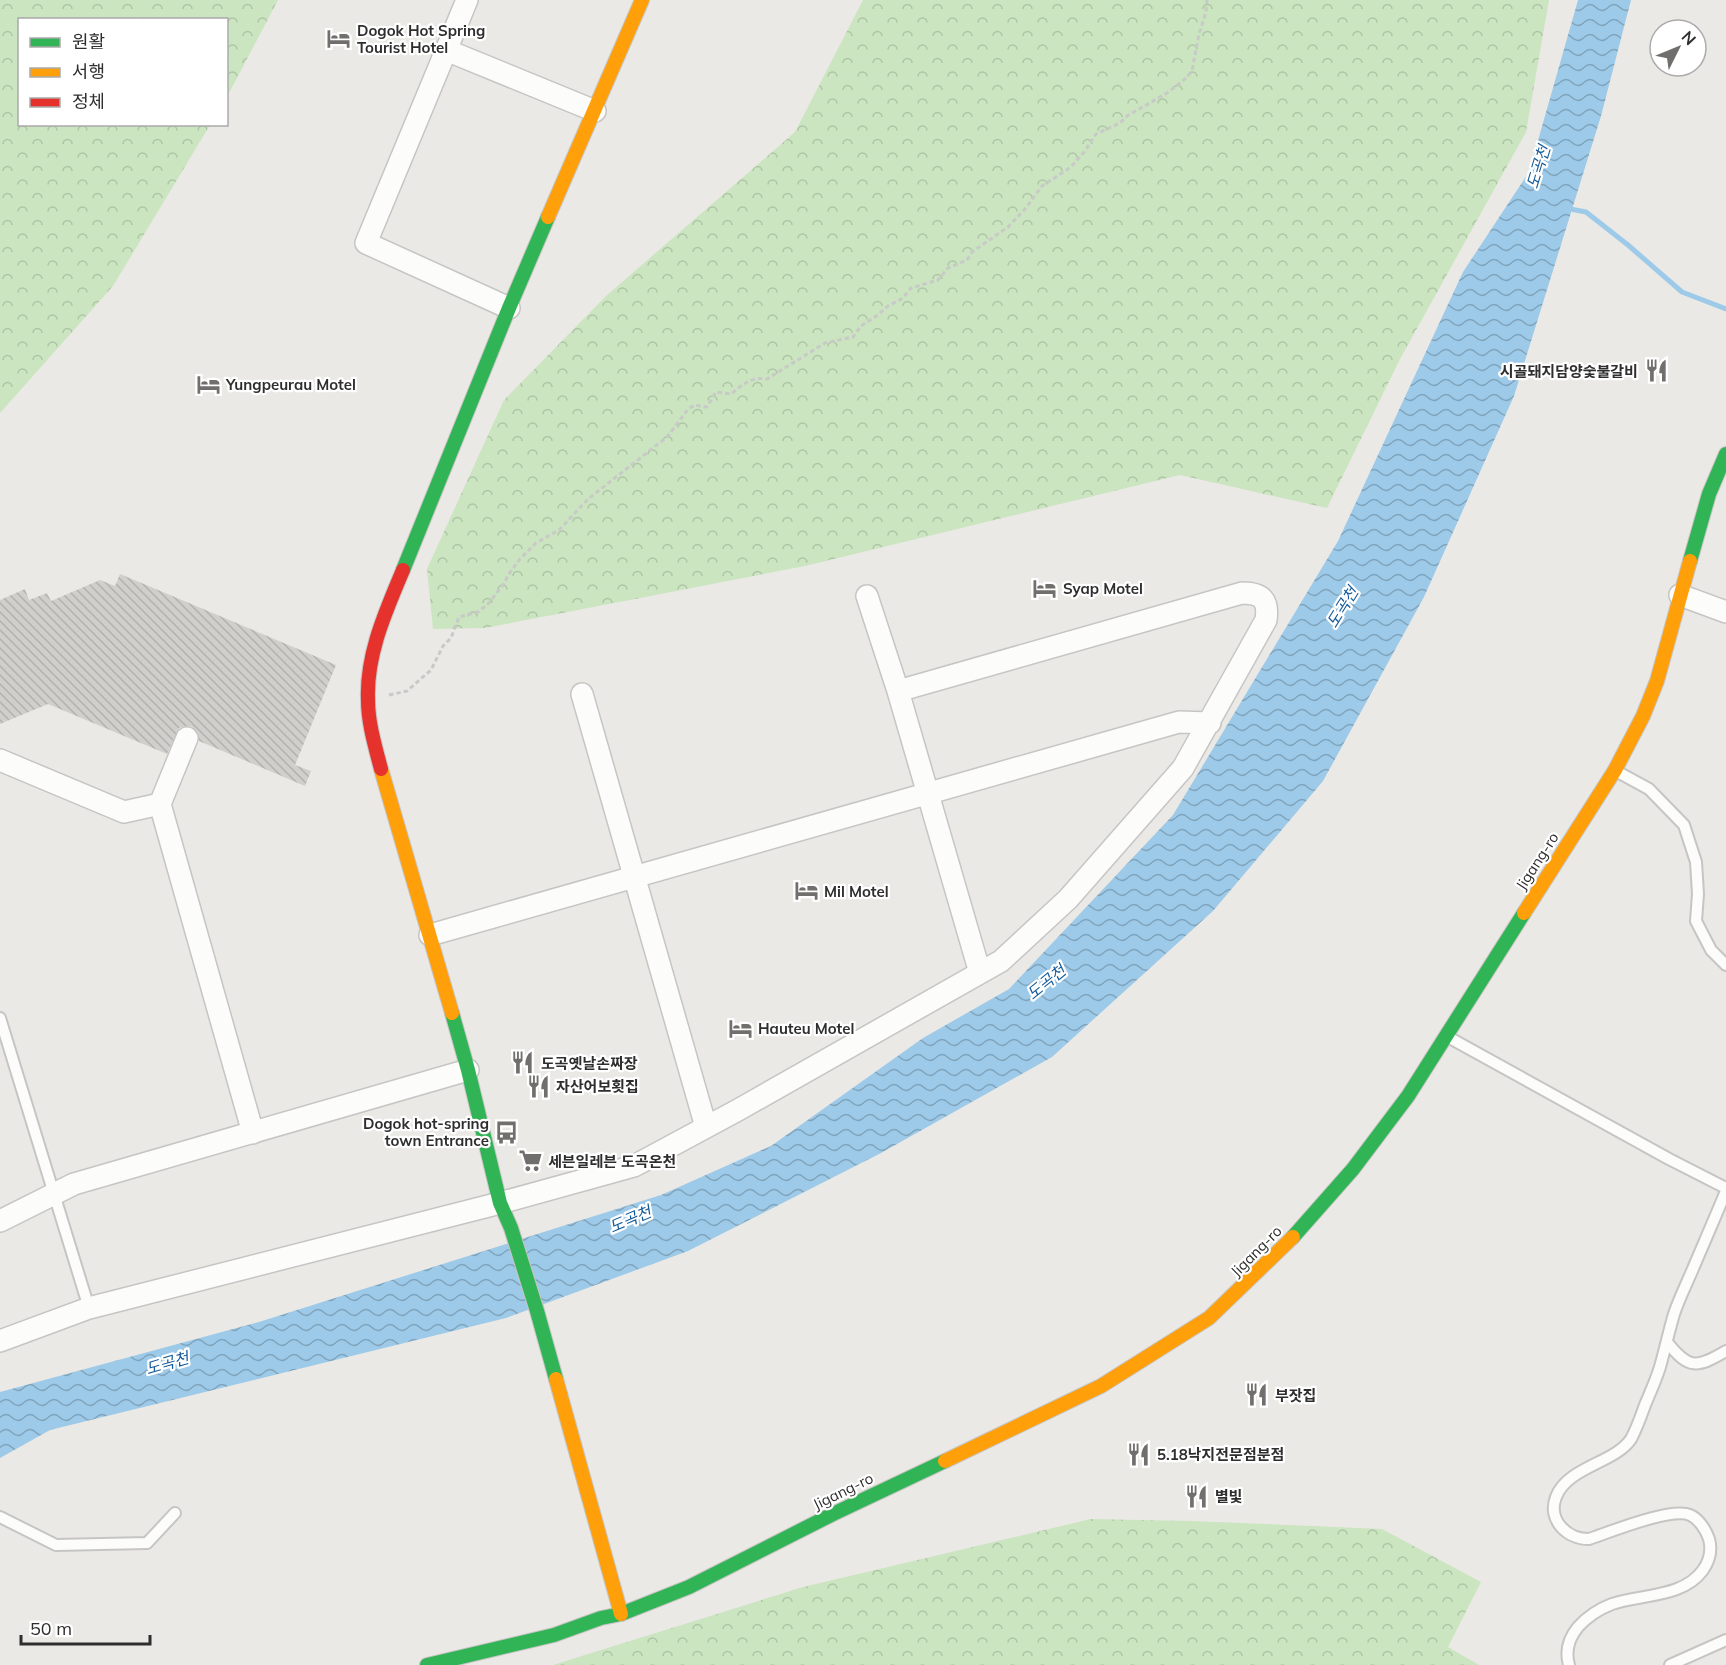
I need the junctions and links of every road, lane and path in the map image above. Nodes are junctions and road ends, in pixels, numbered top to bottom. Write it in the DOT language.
graph roads {
  1 [pos="467,0"];
  2 [pos="642,0"];
  3 [pos="1208,0"];
  4 [pos="446,50"];
  5 [pos="595,111"];
  6 [pos="509,309"];
  7 [pos="1726,454"];
  8 [pos="867,596"];
  9 [pos="1680,596"];
  10 [pos="1726,612"];
  11 [pos="898,691"];
  12 [pos="582,694"];
  13 [pos="367,700"];
  14 [pos="1210,723"];
  15 [pos="187,738"];
  16 [pos="0,759"];
  17 [pos="1615,770"];
  18 [pos="928,793"];
  19 [pos="160,804"];
  20 [pos="635,876"];
  21 [pos="430,935"];
  22 [pos="1726,965"];
  23 [pos="980,973"];
  24 [pos="0,1018"];
  25 [pos="1445,1036"];
  26 [pos="468,1070"];
  27 [pos="706,1127"];
  28 [pos="253,1133"];
  29 [pos="1726,1190"];
  30 [pos="53,1195"];
  31 [pos="500,1203"];
  32 [pos="0,1221"];
  33 [pos="89,1308"];
  34 [pos="0,1341"];
  35 [pos="1666,1342"];
  36 [pos="1726,1351"];
  37 [pos="175,1513"];
  38 [pos="0,1517"];
  39 [pos="621,1614"];
  40 [pos="1726,1640"];
  41 [pos="427,1665"];
  42 [pos="1569,1665"];
  43 [pos="1670,1665"];
  1 -- 4 [label="street"];
  2 -- 5 [label="main road"];
  3 -- 13 [label="path"];
  4 -- 5 [label="street"];
  4 -- 6 [label="street"];
  5 -- 6 [label="main road"];
  6 -- 13 [label="main road"];
  7 -- 9 [label="main road, Jigang-ro"];
  8 -- 11 [label="street"];
  9 -- 10 [label="street"];
  9 -- 17 [label="main road, Jigang-ro"];
  11 -- 14 [label="street"];
  11 -- 18 [label="street"];
  12 -- 20 [label="street"];
  13 -- 21 [label="main road"];
  14 -- 18 [label="street"];
  14 -- 23 [label="street"];
  15 -- 19 [label="street"];
  16 -- 19 [label="street"];
  17 -- 22 [label="lane"];
  17 -- 25 [label="main road, Jigang-ro"];
  18 -- 20 [label="street"];
  18 -- 23 [label="street"];
  19 -- 28 [label="street"];
  20 -- 21 [label="street"];
  20 -- 27 [label="street"];
  21 -- 26 [label="main road"];
  23 -- 27 [label="street"];
  24 -- 30 [label="lane"];
  25 -- 29 [label="lane"];
  25 -- 39 [label="main road, Jigang-ro"];
  26 -- 28 [label="street"];
  26 -- 31 [label="main road"];
  27 -- 31 [label="street"];
  28 -- 30 [label="street"];
  29 -- 35 [label="lane"];
  30 -- 32 [label="street"];
  30 -- 33 [label="lane"];
  31 -- 33 [label="street"];
  31 -- 39 [label="main road"];
  33 -- 34 [label="street"];
  35 -- 36 [label="lane"];
  35 -- 42 [label="lane"];
  37 -- 38 [label="lane"];
  39 -- 41 [label="main road, Jigang-ro"];
  40 -- 43 [label="lane"];
}
